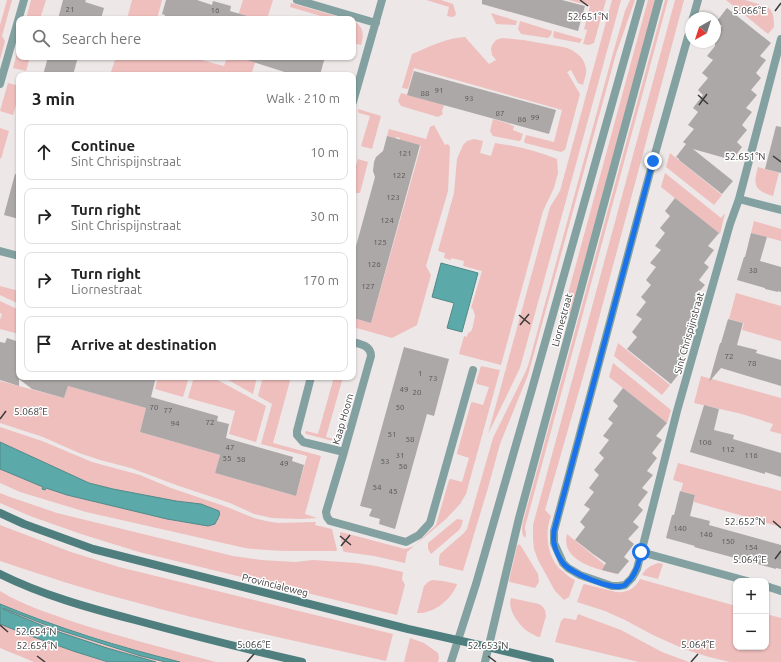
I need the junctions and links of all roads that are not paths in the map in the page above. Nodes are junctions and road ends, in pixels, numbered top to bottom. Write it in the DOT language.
graph roads {
  1 [pos="24,0"];
  2 [pos="297,0"];
  3 [pos="382,0"];
  4 [pos="641,0"];
  5 [pos="659,0"];
  6 [pos="698,0"];
  7 [pos="695,12"];
  8 [pos="19,16"];
  9 [pos="352,16"];
  10 [pos="356,17"];
  11 [pos="376,23"];
  12 [pos="16,28"];
  13 [pos="781,39"];
  14 [pos="685,47"];
  15 [pos="0,84"];
  16 [pos="356,92"];
  17 [pos="739,199"];
  18 [pos="781,210"];
  19 [pos="0,251"];
  20 [pos="16,255"];
  21 [pos="356,343"];
  22 [pos="473,370"];
  23 [pos="309,380"];
  24 [pos="344,452"];
  25 [pos="0,513"];
  26 [pos="641,552"];
  27 [pos="0,574"];
  28 [pos="736,578"];
  29 [pos="769,587"];
  30 [pos="781,591"];
  31 [pos="458,640"];
  32 [pos="488,647"];
  33 [pos="302,662"];
  34 [pos="451,662"];
  35 [pos="485,662"];
  36 [pos="550,662"];
  1 -- 8 [label="street"];
  2 -- 9 [label="street"];
  3 -- 11 [label="street"];
  4 -- 31 [label="street, Liornestraat"];
  5 -- 32 [label="street, Liornestraat"];
  6 -- 7 [label="street"];
  10 -- 11 [label="street"];
  11 -- 16 [label="street"];
  12 -- 15 [label="street"];
  13 -- 17 [label="street, Sint Chrispijnstraat"];
  14 -- 26 [label="street, Sint Chrispijnstraat"];
  17 -- 18 [label="street"];
  17 -- 26 [label="street, Sint Chrispijnstraat"];
  19 -- 20 [label="street"];
  21 -- 24 [label="street, Kaap Hoorn"];
  22 -- 24 [label="street"];
  23 -- 24 [label="street, Kaap Hoorn"];
  25 -- 31 [label="main road, Provincialeweg"];
  26 -- 28 [label="street"];
  27 -- 33 [label="main road"];
  29 -- 30 [label="street"];
  31 -- 32 [label="main road, Provincialeweg"];
  31 -- 34 [label="street, Liornestraat"];
  32 -- 35 [label="street, Liornestraat"];
  32 -- 36 [label="main road, Provincialeweg"];
}
